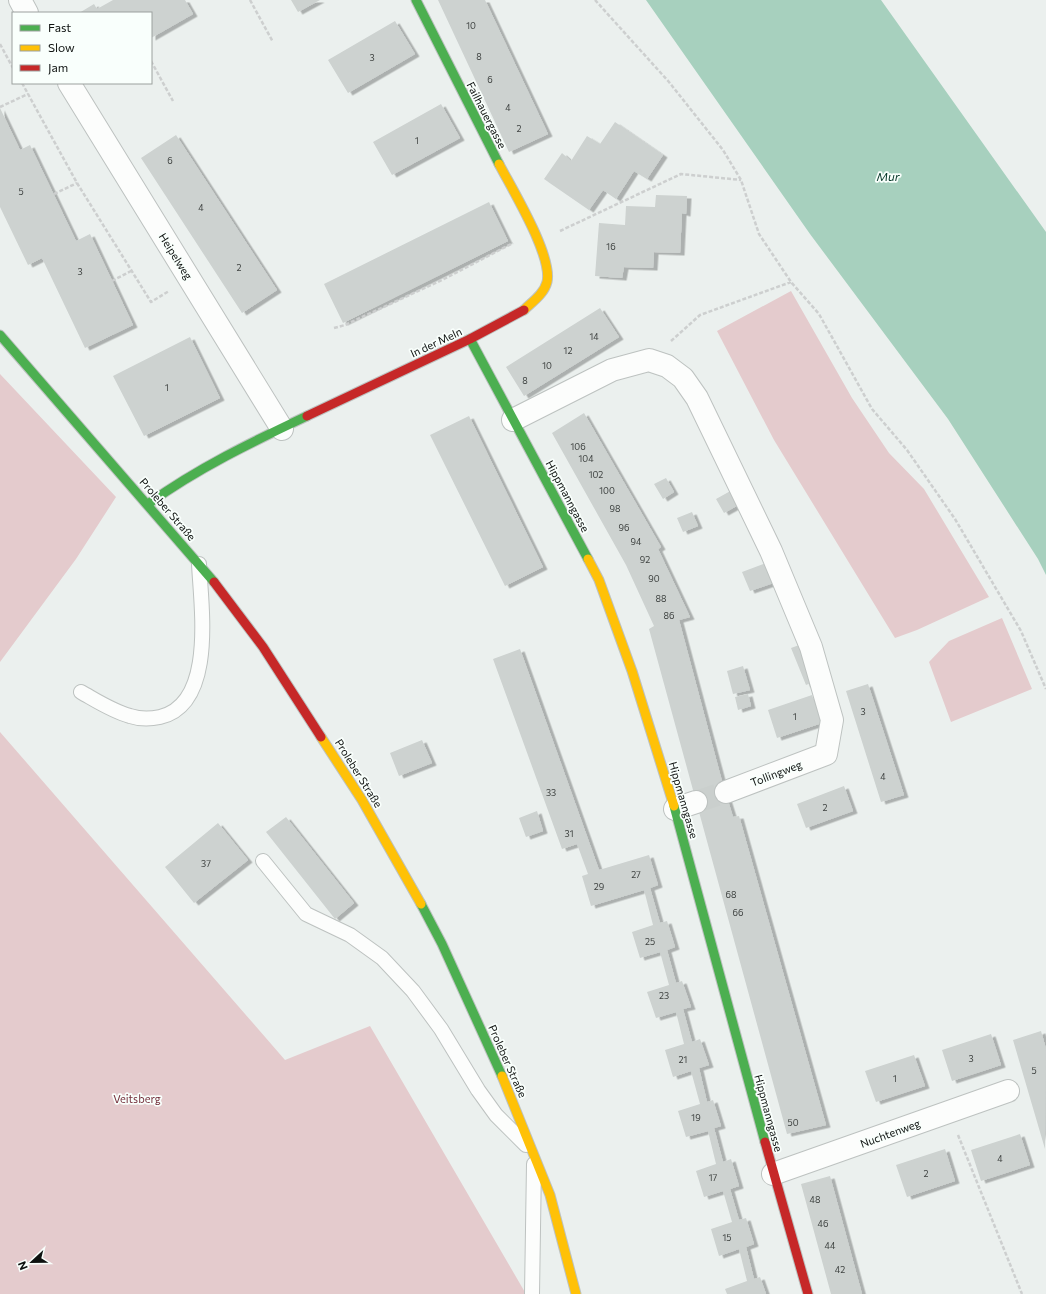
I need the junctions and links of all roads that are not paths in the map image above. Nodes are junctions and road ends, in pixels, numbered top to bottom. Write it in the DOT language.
graph roads {
  1 [pos="20,0"];
  2 [pos="416,0"];
  3 [pos="27,12"];
  4 [pos="70,84"];
  5 [pos="538,242"];
  6 [pos="0,335"];
  7 [pos="470,339"];
  8 [pos="513,420"];
  9 [pos="282,428"];
  10 [pos="148,504"];
  11 [pos="199,564"];
  12 [pos="81,692"];
  13 [pos="726,792"];
  14 [pos="696,802"];
  15 [pos="675,809"];
  16 [pos="263,860"];
  17 [pos="1008,1091"];
  18 [pos="534,1153"];
  19 [pos="773,1174"];
  20 [pos="532,1294"];
  21 [pos="576,1294"];
  22 [pos="808,1294"];
  1 -- 3 [label="street"];
  2 -- 5 [label="street, Failhauergasse"];
  4 -- 9 [label="street, Heipelweg"];
  5 -- 7 [label="street, In der Meln"];
  6 -- 10 [label="street, Proleber Straße"];
  7 -- 8 [label="street, Hippmanngasse"];
  7 -- 9 [label="street, In der Meln"];
  8 -- 13 [label="street, Tollingweg"];
  8 -- 15 [label="street, Hippmanngasse"];
  9 -- 10 [label="street, In der Meln"];
  10 -- 11 [label="street, Proleber Straße"];
  11 -- 12 [label="lane"];
  11 -- 18 [label="street, Proleber Straße"];
  14 -- 15 [label="street"];
  15 -- 19 [label="street, Hippmanngasse"];
  16 -- 18 [label="lane"];
  17 -- 19 [label="street, Nuchtenweg"];
  18 -- 20 [label="lane"];
  18 -- 21 [label="street, Proleber Straße"];
  19 -- 22 [label="street, Hippmanngasse"];
}
